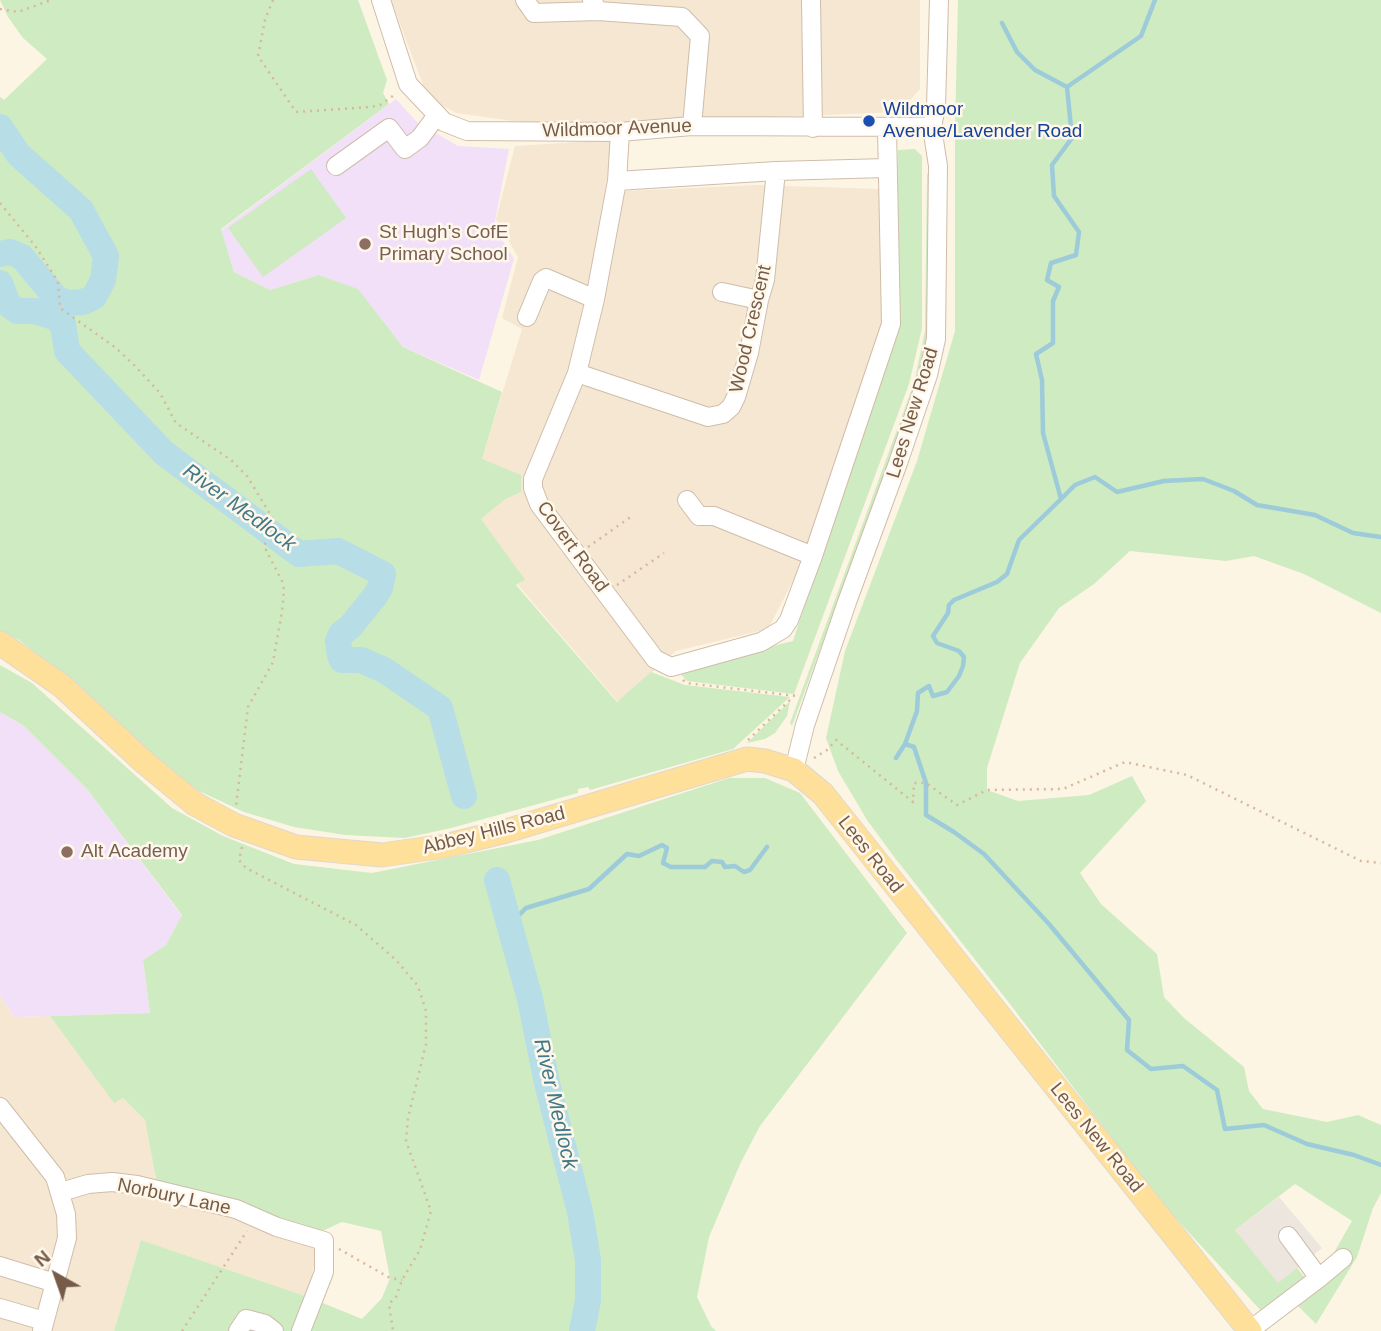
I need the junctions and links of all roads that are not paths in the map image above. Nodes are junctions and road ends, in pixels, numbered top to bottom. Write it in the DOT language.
graph roads {
  1 [pos="381,0"];
  2 [pos="525,0"];
  3 [pos="811,0"];
  4 [pos="939,0"];
  5 [pos="595,6"];
  6 [pos="437,115"];
  7 [pos="692,126"];
  8 [pos="932,127"];
  9 [pos="813,128"];
  10 [pos="887,128"];
  11 [pos="620,132"];
  12 [pos="336,166"];
  13 [pos="887,168"];
  14 [pos="776,171"];
  15 [pos="617,181"];
  16 [pos="722,292"];
  17 [pos="595,299"];
  18 [pos="759,300"];
  19 [pos="527,317"];
  20 [pos="577,373"];
  21 [pos="687,500"];
  22 [pos="813,556"];
  23 [pos="0,643"];
  24 [pos="794,770"];
  25 [pos="941,945"];
  26 [pos="0,1107"];
  27 [pos="61,1192"];
  28 [pos="1287,1237"];
  29 [pos="1343,1258"];
  30 [pos="0,1266"];
  31 [pos="1318,1278"];
  32 [pos="55,1283"];
  33 [pos="0,1308"];
  34 [pos="43,1326"];
  35 [pos="238,1331"];
  36 [pos="274,1331"];
  37 [pos="301,1331"];
  38 [pos="1250,1331"];
  1 -- 6 [label="street, Wildmoor Avenue"];
  2 -- 5 [label="street"];
  3 -- 9 [label="street"];
  4 -- 8 [label="street, Lees New Road"];
  5 -- 7 [label="street"];
  6 -- 11 [label="street, Wildmoor Avenue"];
  6 -- 12 [label="street"];
  7 -- 9 [label="street, Wildmoor Avenue"];
  7 -- 11 [label="street, Wildmoor Avenue"];
  8 -- 10 [label="street, Wildmoor Avenue"];
  8 -- 24 [label="street, Lees New Road"];
  9 -- 10 [label="street, Wildmoor Avenue"];
  10 -- 13 [label="street"];
  11 -- 15 [label="street, Covert Road"];
  13 -- 14 [label="street"];
  13 -- 22 [label="street"];
  14 -- 15 [label="street"];
  14 -- 18 [label="street, Wood Crescent"];
  15 -- 17 [label="street, Covert Road"];
  16 -- 18 [label="street"];
  17 -- 19 [label="street"];
  17 -- 20 [label="street, Covert Road"];
  18 -- 20 [label="street, Wood Crescent"];
  20 -- 22 [label="street, Covert Road"];
  21 -- 22 [label="street"];
  23 -- 24 [label="main road, Abbey Hills Road"];
  24 -- 25 [label="main road, Lees Road"];
  25 -- 38 [label="main road, Lees New Road"];
  26 -- 27 [label="street"];
  27 -- 32 [label="street"];
  27 -- 37 [label="street, Norbury Lane"];
  28 -- 31 [label="street"];
  29 -- 31 [label="street"];
  30 -- 32 [label="street"];
  31 -- 38 [label="street"];
  32 -- 34 [label="street"];
  33 -- 34 [label="street"];
  35 -- 36 [label="street"];
}
